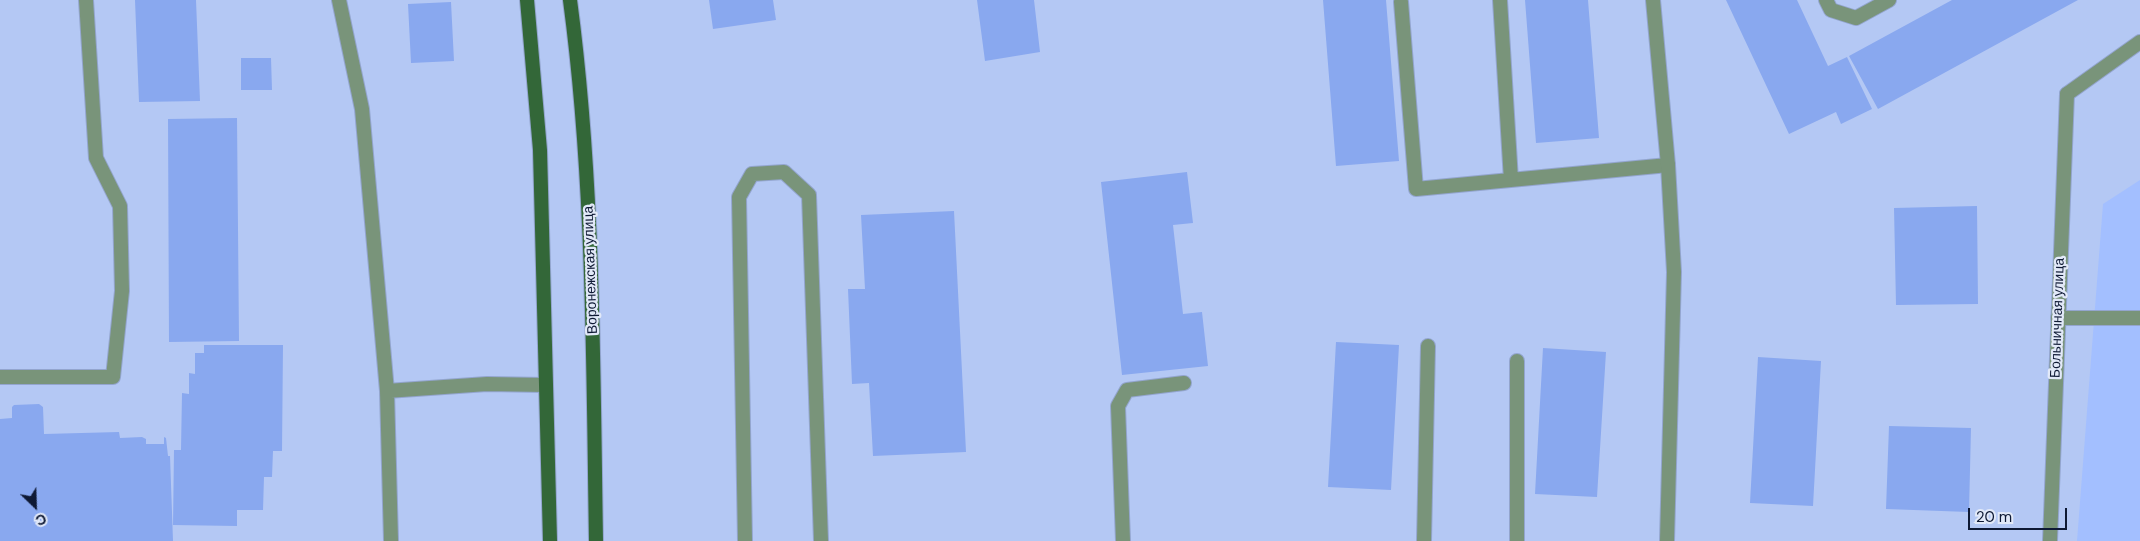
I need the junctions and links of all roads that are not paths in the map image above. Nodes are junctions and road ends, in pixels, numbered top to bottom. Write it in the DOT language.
graph roads {
  1 [pos="86,0"];
  2 [pos="339,0"];
  3 [pos="527,0"];
  4 [pos="570,0"];
  5 [pos="1500,0"];
  6 [pos="1652,0"];
  7 [pos="1826,0"];
  8 [pos="1889,0"];
  9 [pos="1401,2"];
  10 [pos="2140,42"];
  11 [pos="1668,165"];
  12 [pos="1512,180"];
  13 [pos="2058,318"];
  14 [pos="2140,318"];
  15 [pos="1428,346"];
  16 [pos="1517,361"];
  17 [pos="0,377"];
  18 [pos="1184,383"];
  19 [pos="545,385"];
  20 [pos="387,391"];
  21 [pos="390,541"];
  22 [pos="550,541"];
  23 [pos="596,541"];
  24 [pos="745,541"];
  25 [pos="821,541"];
  26 [pos="1123,541"];
  27 [pos="1424,541"];
  28 [pos="1517,541"];
  29 [pos="1667,541"];
  30 [pos="2050,541"];
  1 -- 17 [label="street"];
  2 -- 20 [label="street"];
  3 -- 19 [label="main road"];
  4 -- 23 [label="main road, Воронежская улица"];
  5 -- 12 [label="street"];
  6 -- 11 [label="street"];
  7 -- 8 [label="street"];
  9 -- 12 [label="street"];
  10 -- 13 [label="street, Больничная улица"];
  11 -- 12 [label="street"];
  11 -- 29 [label="street"];
  13 -- 14 [label="street"];
  13 -- 30 [label="street, Больничная улица"];
  15 -- 27 [label="street"];
  16 -- 28 [label="street"];
  18 -- 26 [label="street"];
  19 -- 20 [label="street"];
  19 -- 22 [label="main road"];
  20 -- 21 [label="street"];
  24 -- 25 [label="street"];
}
